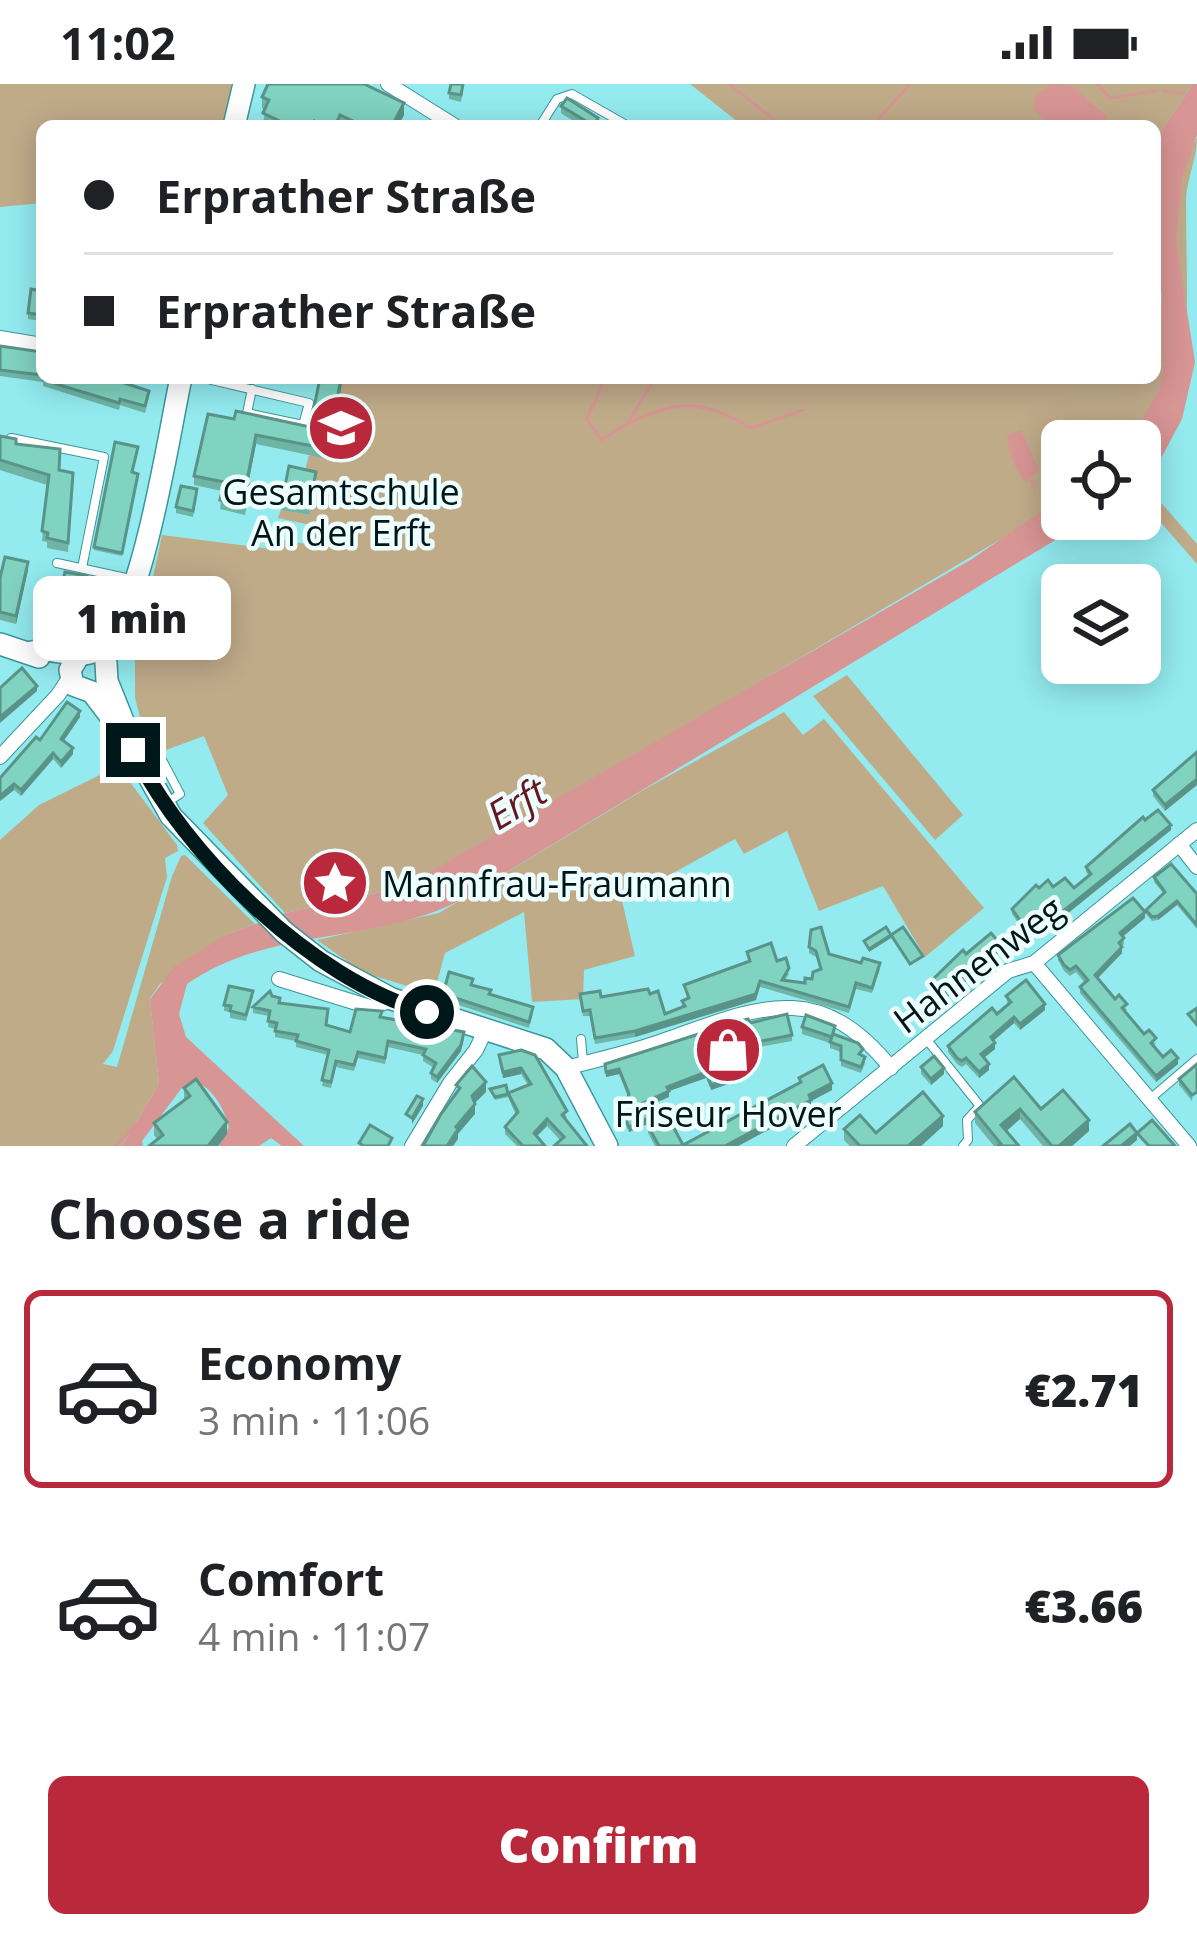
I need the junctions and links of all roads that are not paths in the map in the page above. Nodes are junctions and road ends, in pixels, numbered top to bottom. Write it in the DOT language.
graph roads {
  1 [pos="244,84"];
  2 [pos="388,84"];
  3 [pos="236,120"];
  4 [pos="440,120"];
  5 [pos="545,120"];
  6 [pos="618,120"];
  7 [pos="0,338"];
  8 [pos="36,344"];
  9 [pos="180,384"];
  10 [pos="230,384"];
  11 [pos="252,389"];
  12 [pos="1,436"];
  13 [pos="57,563"];
  14 [pos="82,568"];
  15 [pos="135,585"];
  16 [pos="0,644"];
  17 [pos="84,675"];
  18 [pos="0,757"];
  19 [pos="161,758"];
  20 [pos="163,806"];
  21 [pos="1197,830"];
  22 [pos="1179,844"];
  23 [pos="1197,867"];
  24 [pos="1034,963"];
  25 [pos="279,979"];
  26 [pos="392,1000"];
  27 [pos="486,1029"];
  28 [pos="926,1038"];
  29 [pos="581,1039"];
  30 [pos="1197,1059"];
  31 [pos="575,1065"];
  32 [pos="891,1068"];
  33 [pos="1149,1100"];
  34 [pos="412,1146"];
  35 [pos="607,1146"];
  36 [pos="794,1146"];
  37 [pos="963,1146"];
  38 [pos="1189,1146"];
  1 -- 3 [label="main road"];
  2 -- 4 [label="street"];
  5 -- 6 [label="lane"];
  7 -- 8 [label="street"];
  9 -- 15 [label="main road"];
  10 -- 11 [label="lane"];
  11 -- 11 [label="lane"];
  12 -- 14 [label="lane"];
  13 -- 14 [label="lane"];
  14 -- 15 [label="lane"];
  15 -- 17 [label="main road"];
  16 -- 17 [label="main road"];
  17 -- 18 [label="street"];
  17 -- 20 [label="main road"];
  19 -- 20 [label="lane"];
  20 -- 26 [label="main road"];
  21 -- 22 [label="street, Hahnenweg"];
  22 -- 23 [label="street"];
  22 -- 24 [label="street, Hahnenweg"];
  24 -- 28 [label="street, Hahnenweg"];
  24 -- 33 [label="street"];
  25 -- 26 [label="street"];
  26 -- 27 [label="main road"];
  27 -- 31 [label="main road"];
  27 -- 34 [label="street"];
  28 -- 32 [label="street, Hahnenweg"];
  28 -- 37 [label="lane"];
  29 -- 31 [label="lane"];
  30 -- 33 [label="lane"];
  31 -- 32 [label="street"];
  31 -- 35 [label="main road"];
  32 -- 36 [label="street, Hahnenweg"];
  33 -- 38 [label="street"];
}
